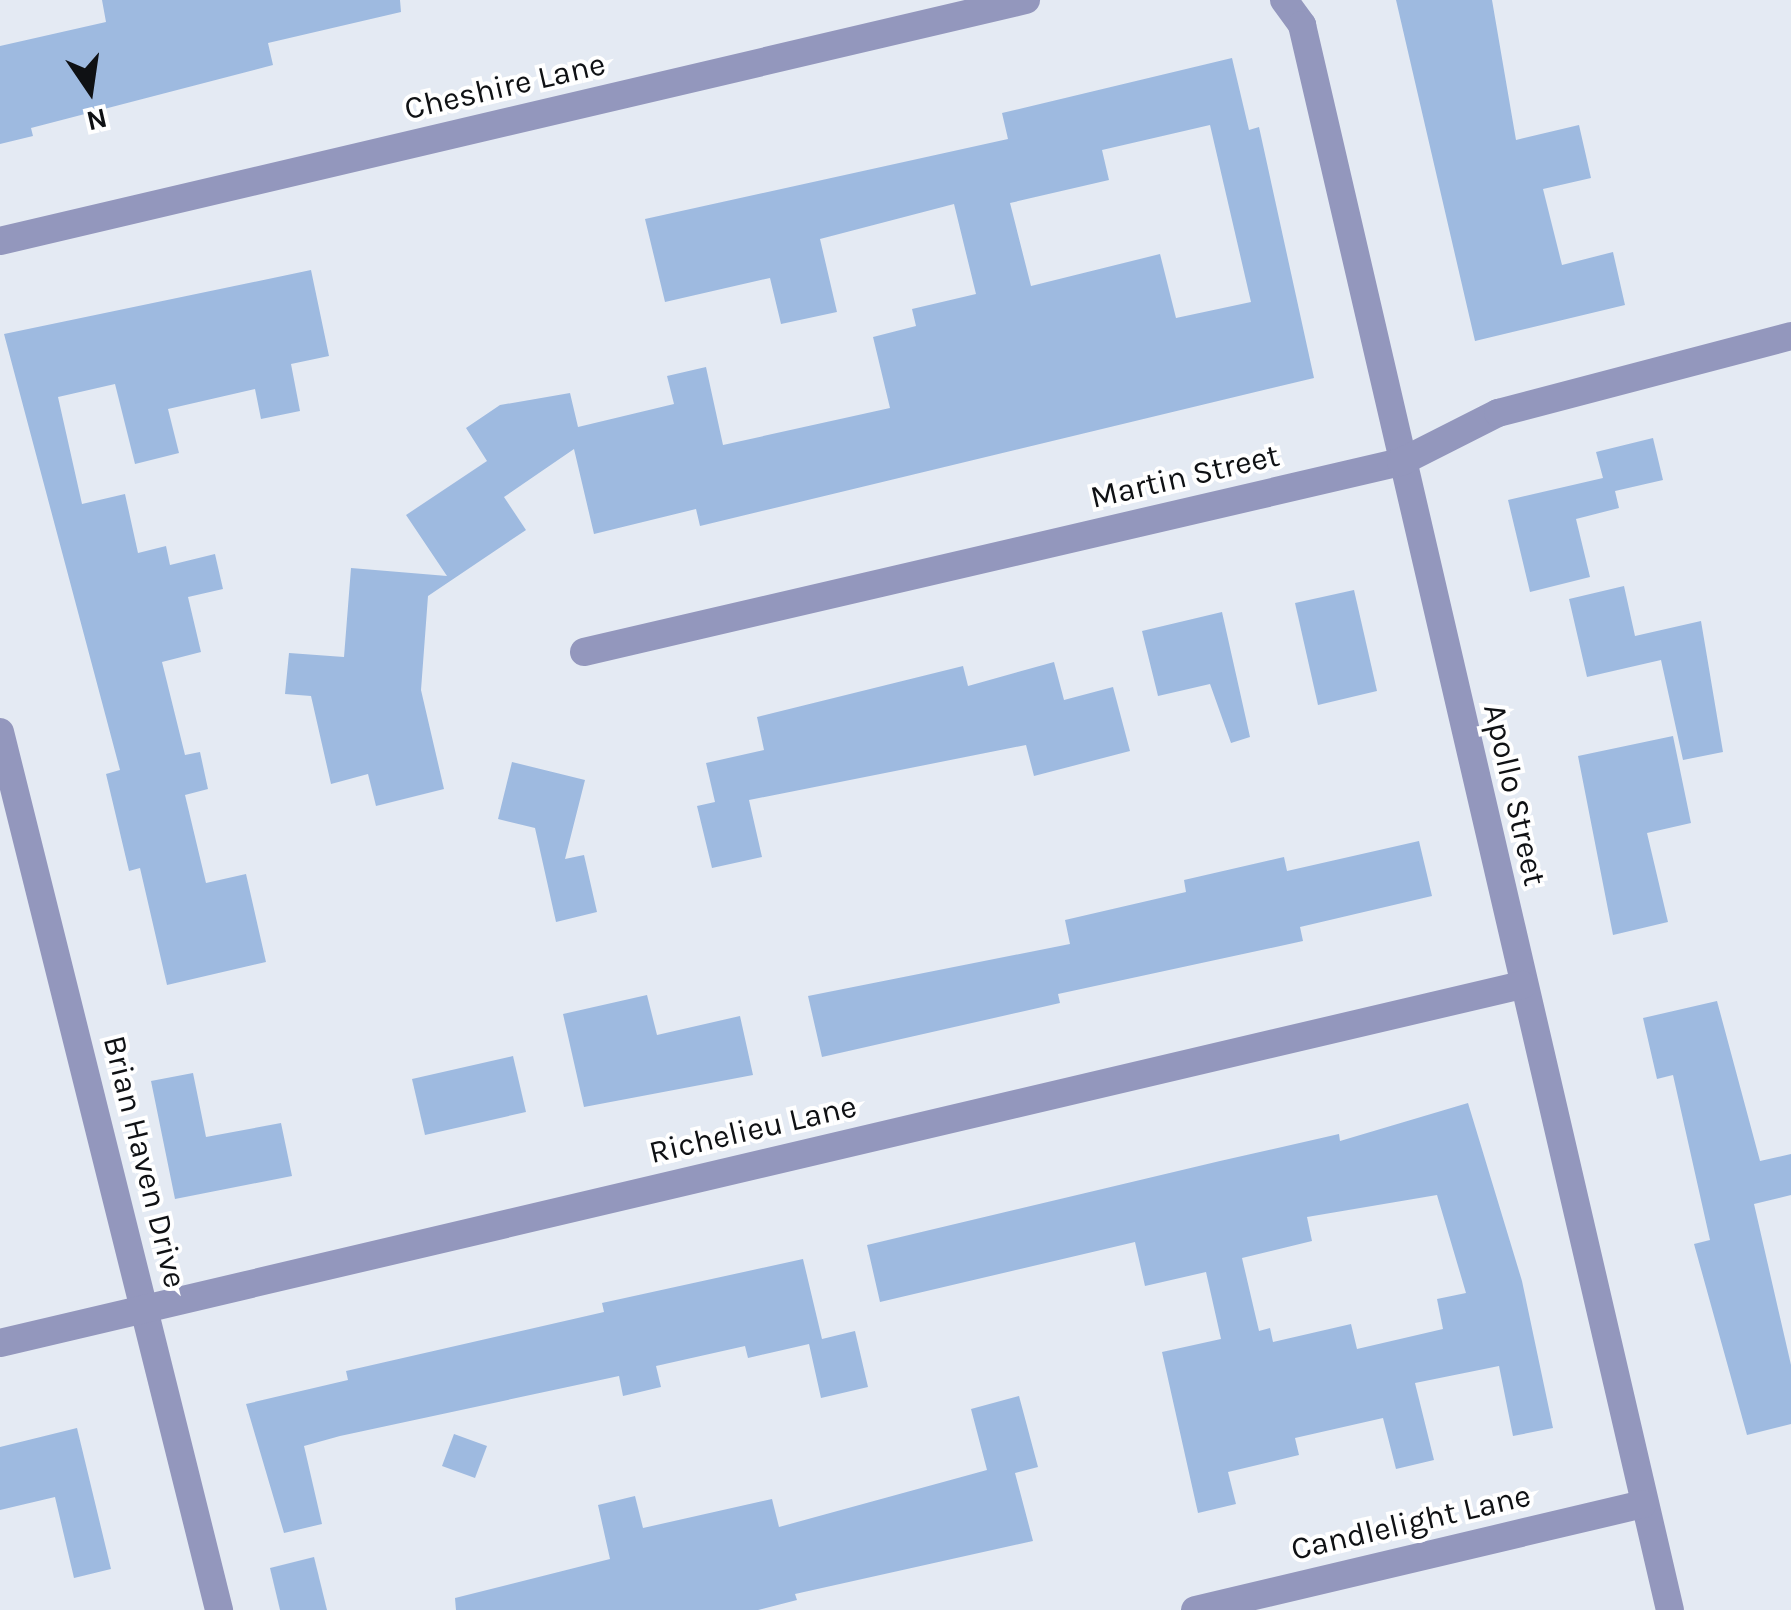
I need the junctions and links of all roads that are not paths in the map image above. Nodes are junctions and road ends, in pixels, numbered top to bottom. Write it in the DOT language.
graph roads {
  1 [pos="1026,0"];
  2 [pos="1284,0"];
  3 [pos="0,241"];
  4 [pos="1791,336"];
  5 [pos="1401,462"];
  6 [pos="584,652"];
  7 [pos="0,732"];
  8 [pos="7,787"];
  9 [pos="1522,985"];
  10 [pos="144,1309"];
  11 [pos="0,1343"];
  12 [pos="1644,1504"];
  13 [pos="220,1610"];
  14 [pos="1195,1610"];
  15 [pos="1670,1610"];
  1 -- 3 [label="street, Cheshire Lane"];
  2 -- 5 [label="street, Apollo Street"];
  4 -- 5 [label="street, Martin Street"];
  5 -- 6 [label="street, Martin Street"];
  5 -- 9 [label="street, Apollo Street"];
  7 -- 8 [label="street, Brian Haven Drive"];
  8 -- 10 [label="street, Brian Haven Drive"];
  9 -- 10 [label="street, Richelieu Lane"];
  9 -- 12 [label="street, Apollo Street"];
  10 -- 11 [label="street, Richelieu Lane"];
  10 -- 13 [label="street, Brian Haven Drive"];
  12 -- 14 [label="street, Candlelight Lane"];
  12 -- 15 [label="street, Apollo Street"];
}
